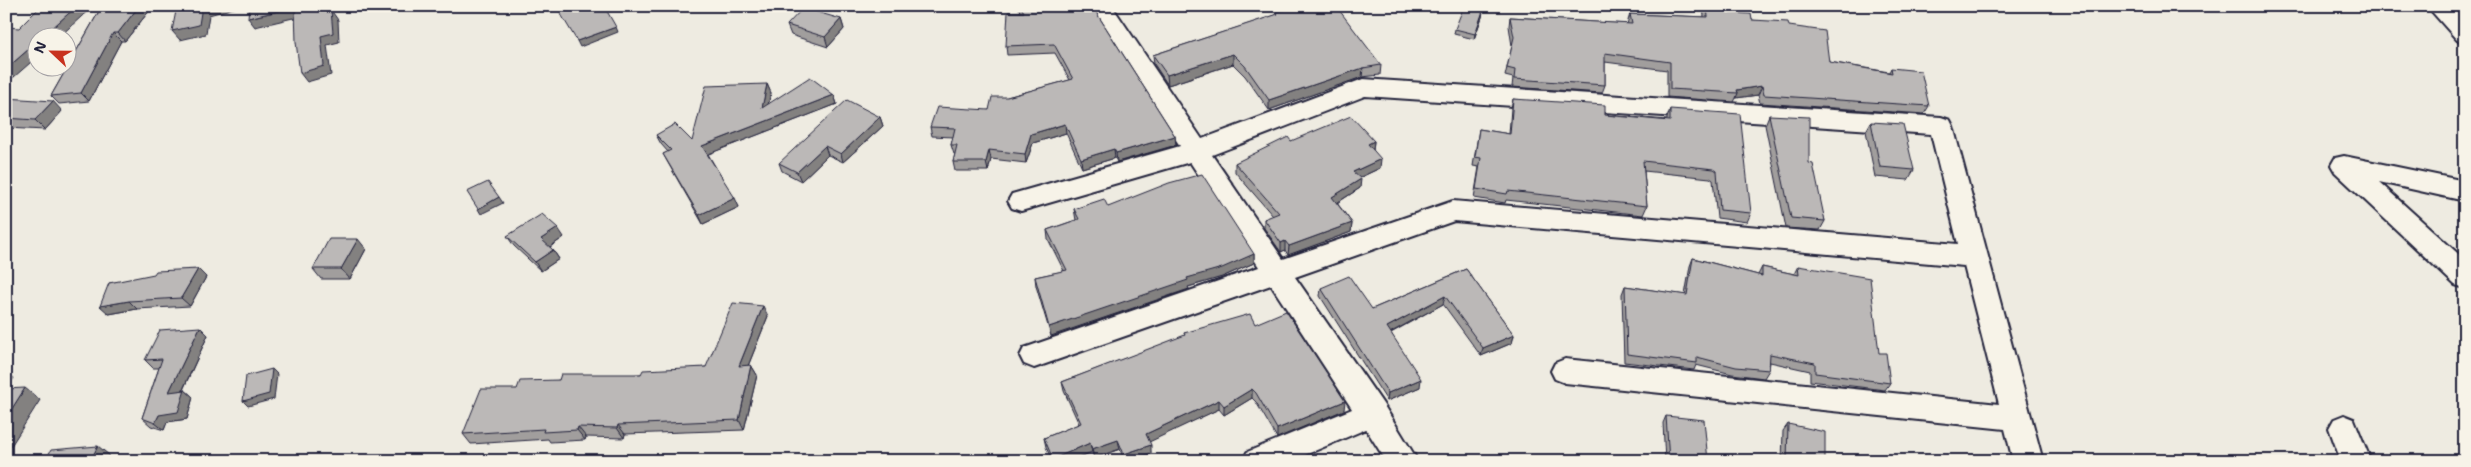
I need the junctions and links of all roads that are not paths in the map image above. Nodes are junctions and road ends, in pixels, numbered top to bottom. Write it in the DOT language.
graph roads {
  1 [pos="1100,6"];
  2 [pos="2438,6"];
  3 [pos="2465,34"];
  4 [pos="1196,151"];
  5 [pos="2465,191"];
  6 [pos="1021,201"];
  7 [pos="1975,256"];
  8 [pos="1277,271"];
  9 [pos="2465,277"];
  10 [pos="1034,356"];
  11 [pos="1565,371"];
  12 [pos="1373,413"];
  13 [pos="2017,418"];
  14 [pos="2344,428"];
  15 [pos="1258,461"];
  16 [pos="1403,461"];
  17 [pos="2028,461"];
  18 [pos="2356,461"];
  1 -- 4 [label="street"];
  2 -- 3 [label="street"];
  4 -- 6 [label="street"];
  4 -- 7 [label="street"];
  4 -- 8 [label="street"];
  5 -- 9 [label="street"];
  7 -- 8 [label="street"];
  7 -- 13 [label="street"];
  8 -- 10 [label="street"];
  8 -- 12 [label="street"];
  11 -- 13 [label="street"];
  12 -- 15 [label="street"];
  12 -- 16 [label="street"];
  13 -- 17 [label="street"];
  14 -- 18 [label="street"];
}
